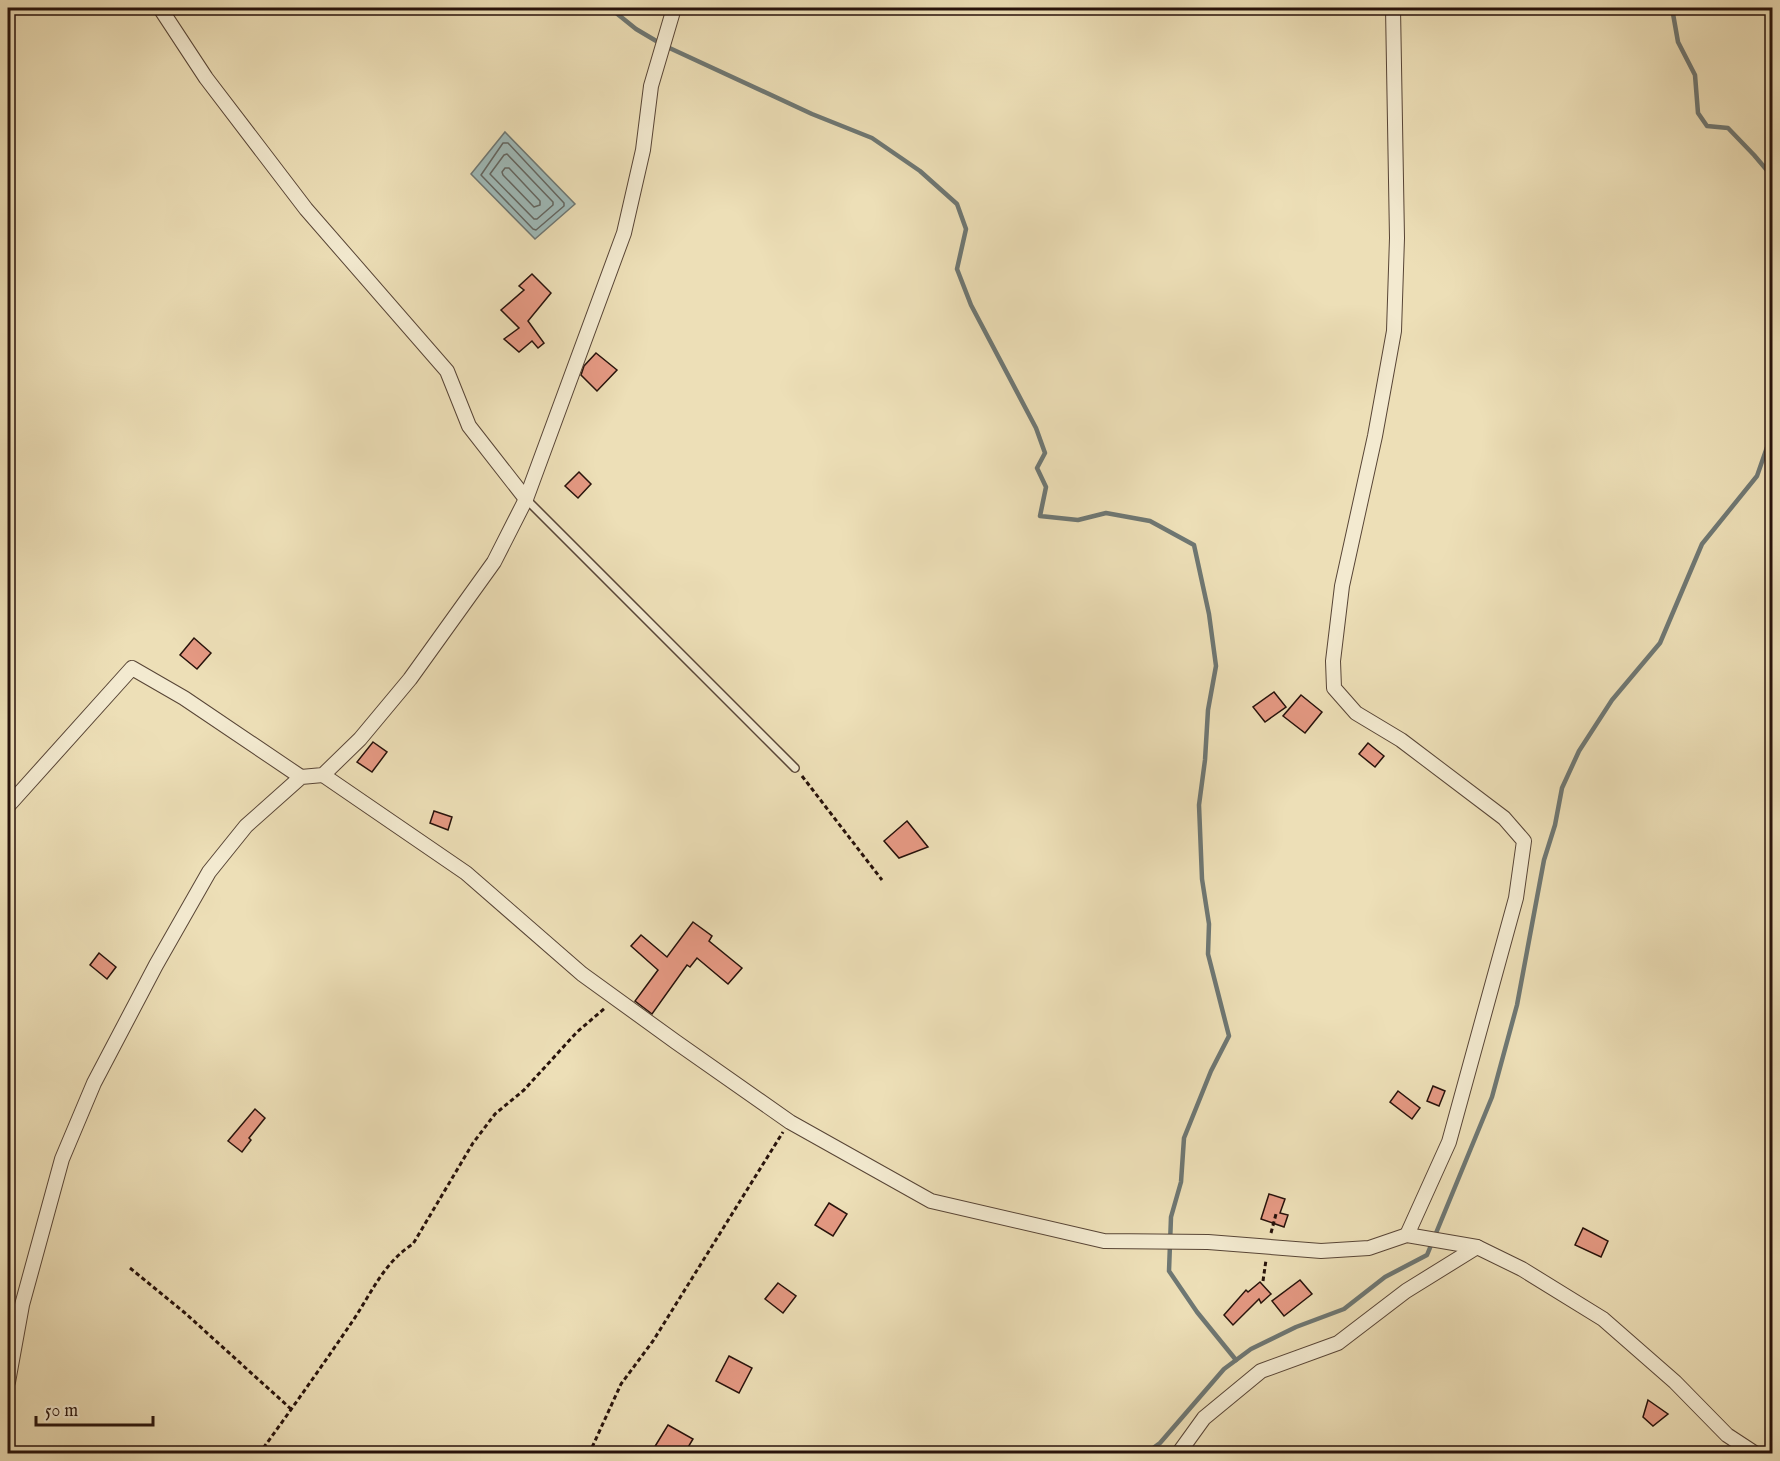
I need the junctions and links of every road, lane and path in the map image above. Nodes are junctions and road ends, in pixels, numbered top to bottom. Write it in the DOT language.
graph roads {
  1 [pos="160,8"];
  2 [pos="674,8"];
  3 [pos="1393,8"];
  4 [pos="526,499"];
  5 [pos="795,768"];
  6 [pos="323,775"];
  7 [pos="301,777"];
  8 [pos="8,806"];
  9 [pos="882,880"];
  10 [pos="617,999"];
  11 [pos="790,1122"];
  12 [pos="1407,1235"];
  13 [pos="1477,1247"];
  14 [pos="130,1268"];
  15 [pos="8,1382"];
  16 [pos="291,1409"];
  17 [pos="259,1454"];
  18 [pos="589,1454"];
  19 [pos="1178,1454"];
  20 [pos="1756,1454"];
  1 -- 4 [label="street"];
  2 -- 4 [label="street"];
  3 -- 12 [label="street"];
  4 -- 5 [label="lane"];
  4 -- 6 [label="street"];
  5 -- 9 [label="path"];
  6 -- 7 [label="street"];
  6 -- 10 [label="street"];
  7 -- 8 [label="street"];
  7 -- 15 [label="street"];
  10 -- 11 [label="street"];
  10 -- 16 [label="path"];
  11 -- 12 [label="street"];
  11 -- 18 [label="path"];
  12 -- 13 [label="street"];
  13 -- 19 [label="street"];
  13 -- 20 [label="street"];
  14 -- 16 [label="path"];
  16 -- 17 [label="path"];
}
